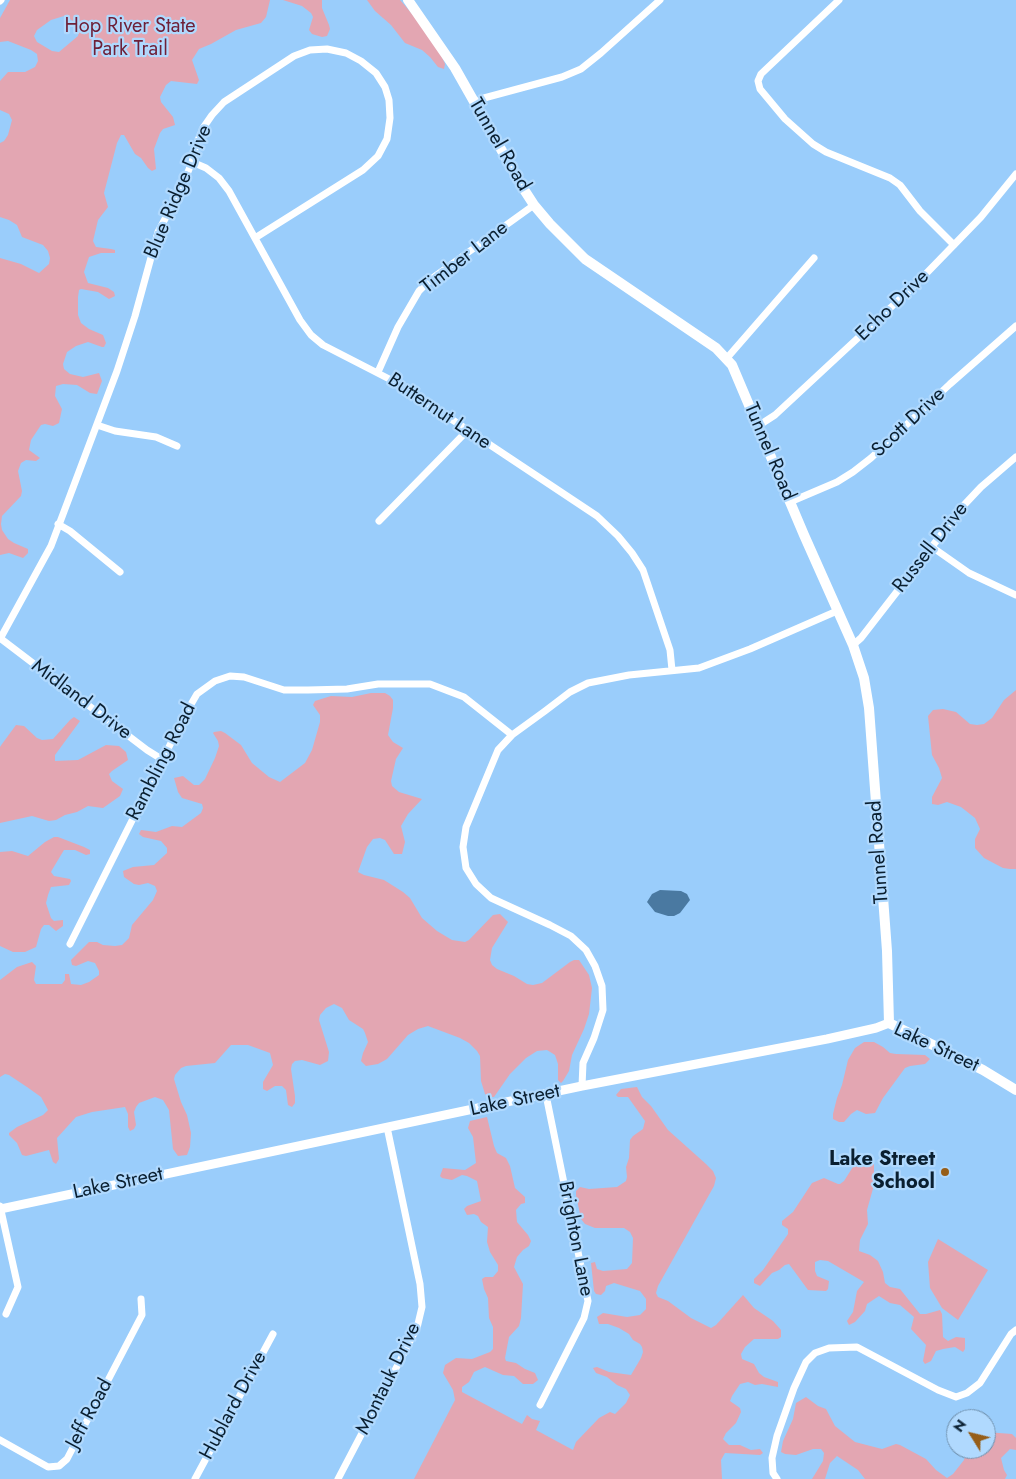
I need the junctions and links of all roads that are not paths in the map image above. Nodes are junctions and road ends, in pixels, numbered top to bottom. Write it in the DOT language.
graph roads {
  1 [pos="408,0"];
  2 [pos="660,0"];
  3 [pos="839,0"];
  4 [pos="474,103"];
  5 [pos="192,162"];
  6 [pos="1016,174"];
  7 [pos="534,205"];
  8 [pos="255,238"];
  9 [pos="954,245"];
  10 [pos="814,258"];
  11 [pos="1016,326"];
  12 [pos="727,358"];
  13 [pos="378,372"];
  14 [pos="97,426"];
  15 [pos="758,426"];
  16 [pos="467,431"];
  17 [pos="177,446"];
  18 [pos="1016,457"];
  19 [pos="790,502"];
  20 [pos="379,521"];
  21 [pos="58,524"];
  22 [pos="932,547"];
  23 [pos="120,572"];
  24 [pos="1016,595"];
  25 [pos="837,611"];
  26 [pos="0,639"];
  27 [pos="853,645"];
  28 [pos="672,670"];
  29 [pos="512,735"];
  30 [pos="163,760"];
  31 [pos="70,944"];
  32 [pos="889,1023"];
  33 [pos="582,1086"];
  34 [pos="1016,1090"];
  35 [pos="546,1095"];
  36 [pos="386,1128"];
  37 [pos="0,1208"];
  38 [pos="141,1299"];
  39 [pos="6,1314"];
  40 [pos="1016,1330"];
  41 [pos="273,1334"];
  42 [pos="540,1405"];
  43 [pos="0,1440"];
  44 [pos="195,1479"];
  45 [pos="338,1479"];
  46 [pos="777,1479"];
  1 -- 4 [label="main road, Tunnel Road"];
  2 -- 4 [label="street"];
  3 -- 9 [label="street"];
  4 -- 7 [label="main road, Tunnel Road"];
  5 -- 8 [label="street, Butternut Lane"];
  5 -- 8 [label="street, Blue Ridge Drive"];
  5 -- 14 [label="street, Blue Ridge Drive"];
  6 -- 9 [label="street, Echo Drive"];
  7 -- 12 [label="main road, Tunnel Road"];
  7 -- 13 [label="street, Timber Lane"];
  8 -- 13 [label="street, Butternut Lane"];
  9 -- 15 [label="street, Echo Drive"];
  10 -- 12 [label="street"];
  11 -- 19 [label="street, Scott Drive"];
  12 -- 15 [label="main road, Tunnel Road"];
  13 -- 16 [label="street, Butternut Lane"];
  14 -- 17 [label="street"];
  14 -- 21 [label="street, Blue Ridge Drive"];
  15 -- 19 [label="main road, Tunnel Road"];
  16 -- 20 [label="street"];
  16 -- 28 [label="street, Butternut Lane"];
  18 -- 22 [label="street, Russell Drive"];
  19 -- 25 [label="main road, Tunnel Road"];
  21 -- 23 [label="street"];
  21 -- 26 [label="street, Blue Ridge Drive"];
  22 -- 24 [label="street"];
  22 -- 27 [label="street, Russell Drive"];
  25 -- 27 [label="main road, Tunnel Road"];
  25 -- 28 [label="street"];
  26 -- 30 [label="street, Midland Drive"];
  27 -- 32 [label="main road, Tunnel Road"];
  28 -- 29 [label="street"];
  29 -- 30 [label="street, Rambling Road"];
  29 -- 33 [label="street"];
  30 -- 31 [label="street, Rambling Road"];
  32 -- 33 [label="street, Lake Street"];
  32 -- 34 [label="main road, Lake Street"];
  33 -- 35 [label="street, Lake Street"];
  35 -- 36 [label="street, Lake Street"];
  35 -- 42 [label="street, Brighton Lane"];
  36 -- 37 [label="street, Lake Street"];
  36 -- 45 [label="street, Montauk Drive"];
  37 -- 39 [label="street"];
  38 -- 43 [label="street, Jeff Road"];
  40 -- 46 [label="street"];
  41 -- 44 [label="street, Hublard Drive"];
}
